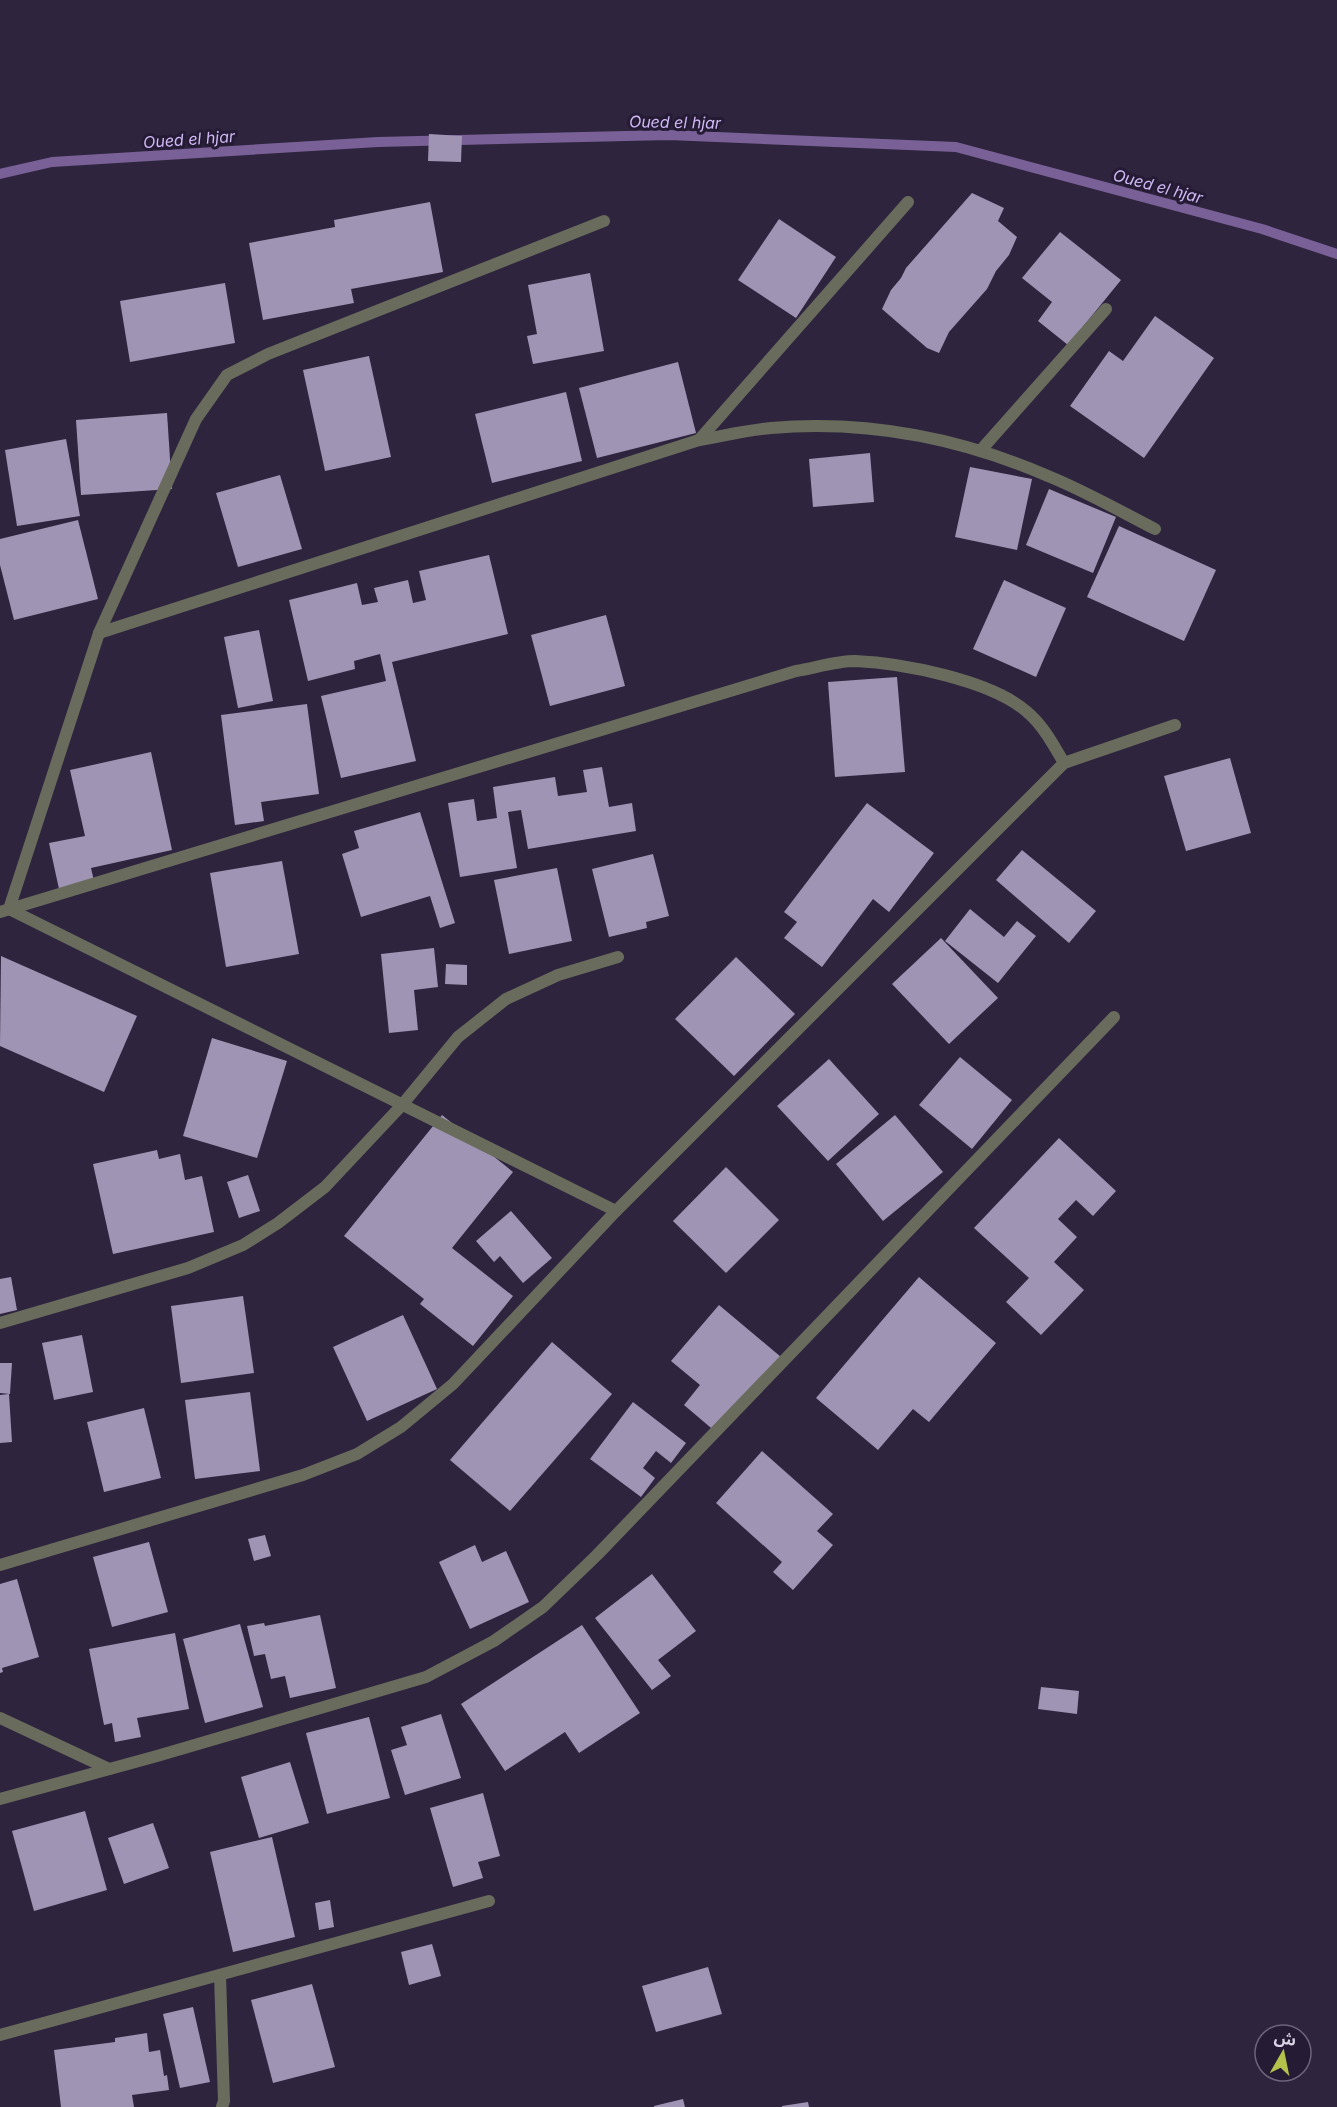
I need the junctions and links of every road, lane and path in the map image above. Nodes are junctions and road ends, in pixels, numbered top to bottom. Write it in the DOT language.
graph roads {
  1 [pos="908,202"];
  2 [pos="604,221"];
  3 [pos="1107,309"];
  4 [pos="699,440"];
  5 [pos="981,450"];
  6 [pos="1155,529"];
  7 [pos="99,633"];
  8 [pos="1175,725"];
  9 [pos="1064,763"];
  10 [pos="5,910"];
  11 [pos="618,957"];
  12 [pos="1114,1017"];
  13 [pos="402,1105"];
  14 [pos="616,1211"];
  15 [pos="0,1323"];
  16 [pos="0,1565"];
  17 [pos="0,1718"];
  18 [pos="109,1769"];
  19 [pos="0,1799"];
  20 [pos="489,1901"];
  21 [pos="220,1975"];
  22 [pos="0,2035"];
  23 [pos="222,2107"];
  1 -- 4 [label="street"];
  2 -- 7 [label="street"];
  3 -- 5 [label="street"];
  4 -- 5 [label="street"];
  4 -- 7 [label="street"];
  5 -- 6 [label="street"];
  7 -- 10 [label="street"];
  8 -- 9 [label="street"];
  9 -- 10 [label="street"];
  9 -- 14 [label="street"];
  10 -- 13 [label="street"];
  11 -- 13 [label="street"];
  12 -- 18 [label="street"];
  13 -- 14 [label="street"];
  13 -- 15 [label="street"];
  14 -- 16 [label="street"];
  17 -- 18 [label="street"];
  18 -- 19 [label="street"];
  20 -- 21 [label="street"];
  21 -- 22 [label="street"];
  21 -- 23 [label="street"];
}
